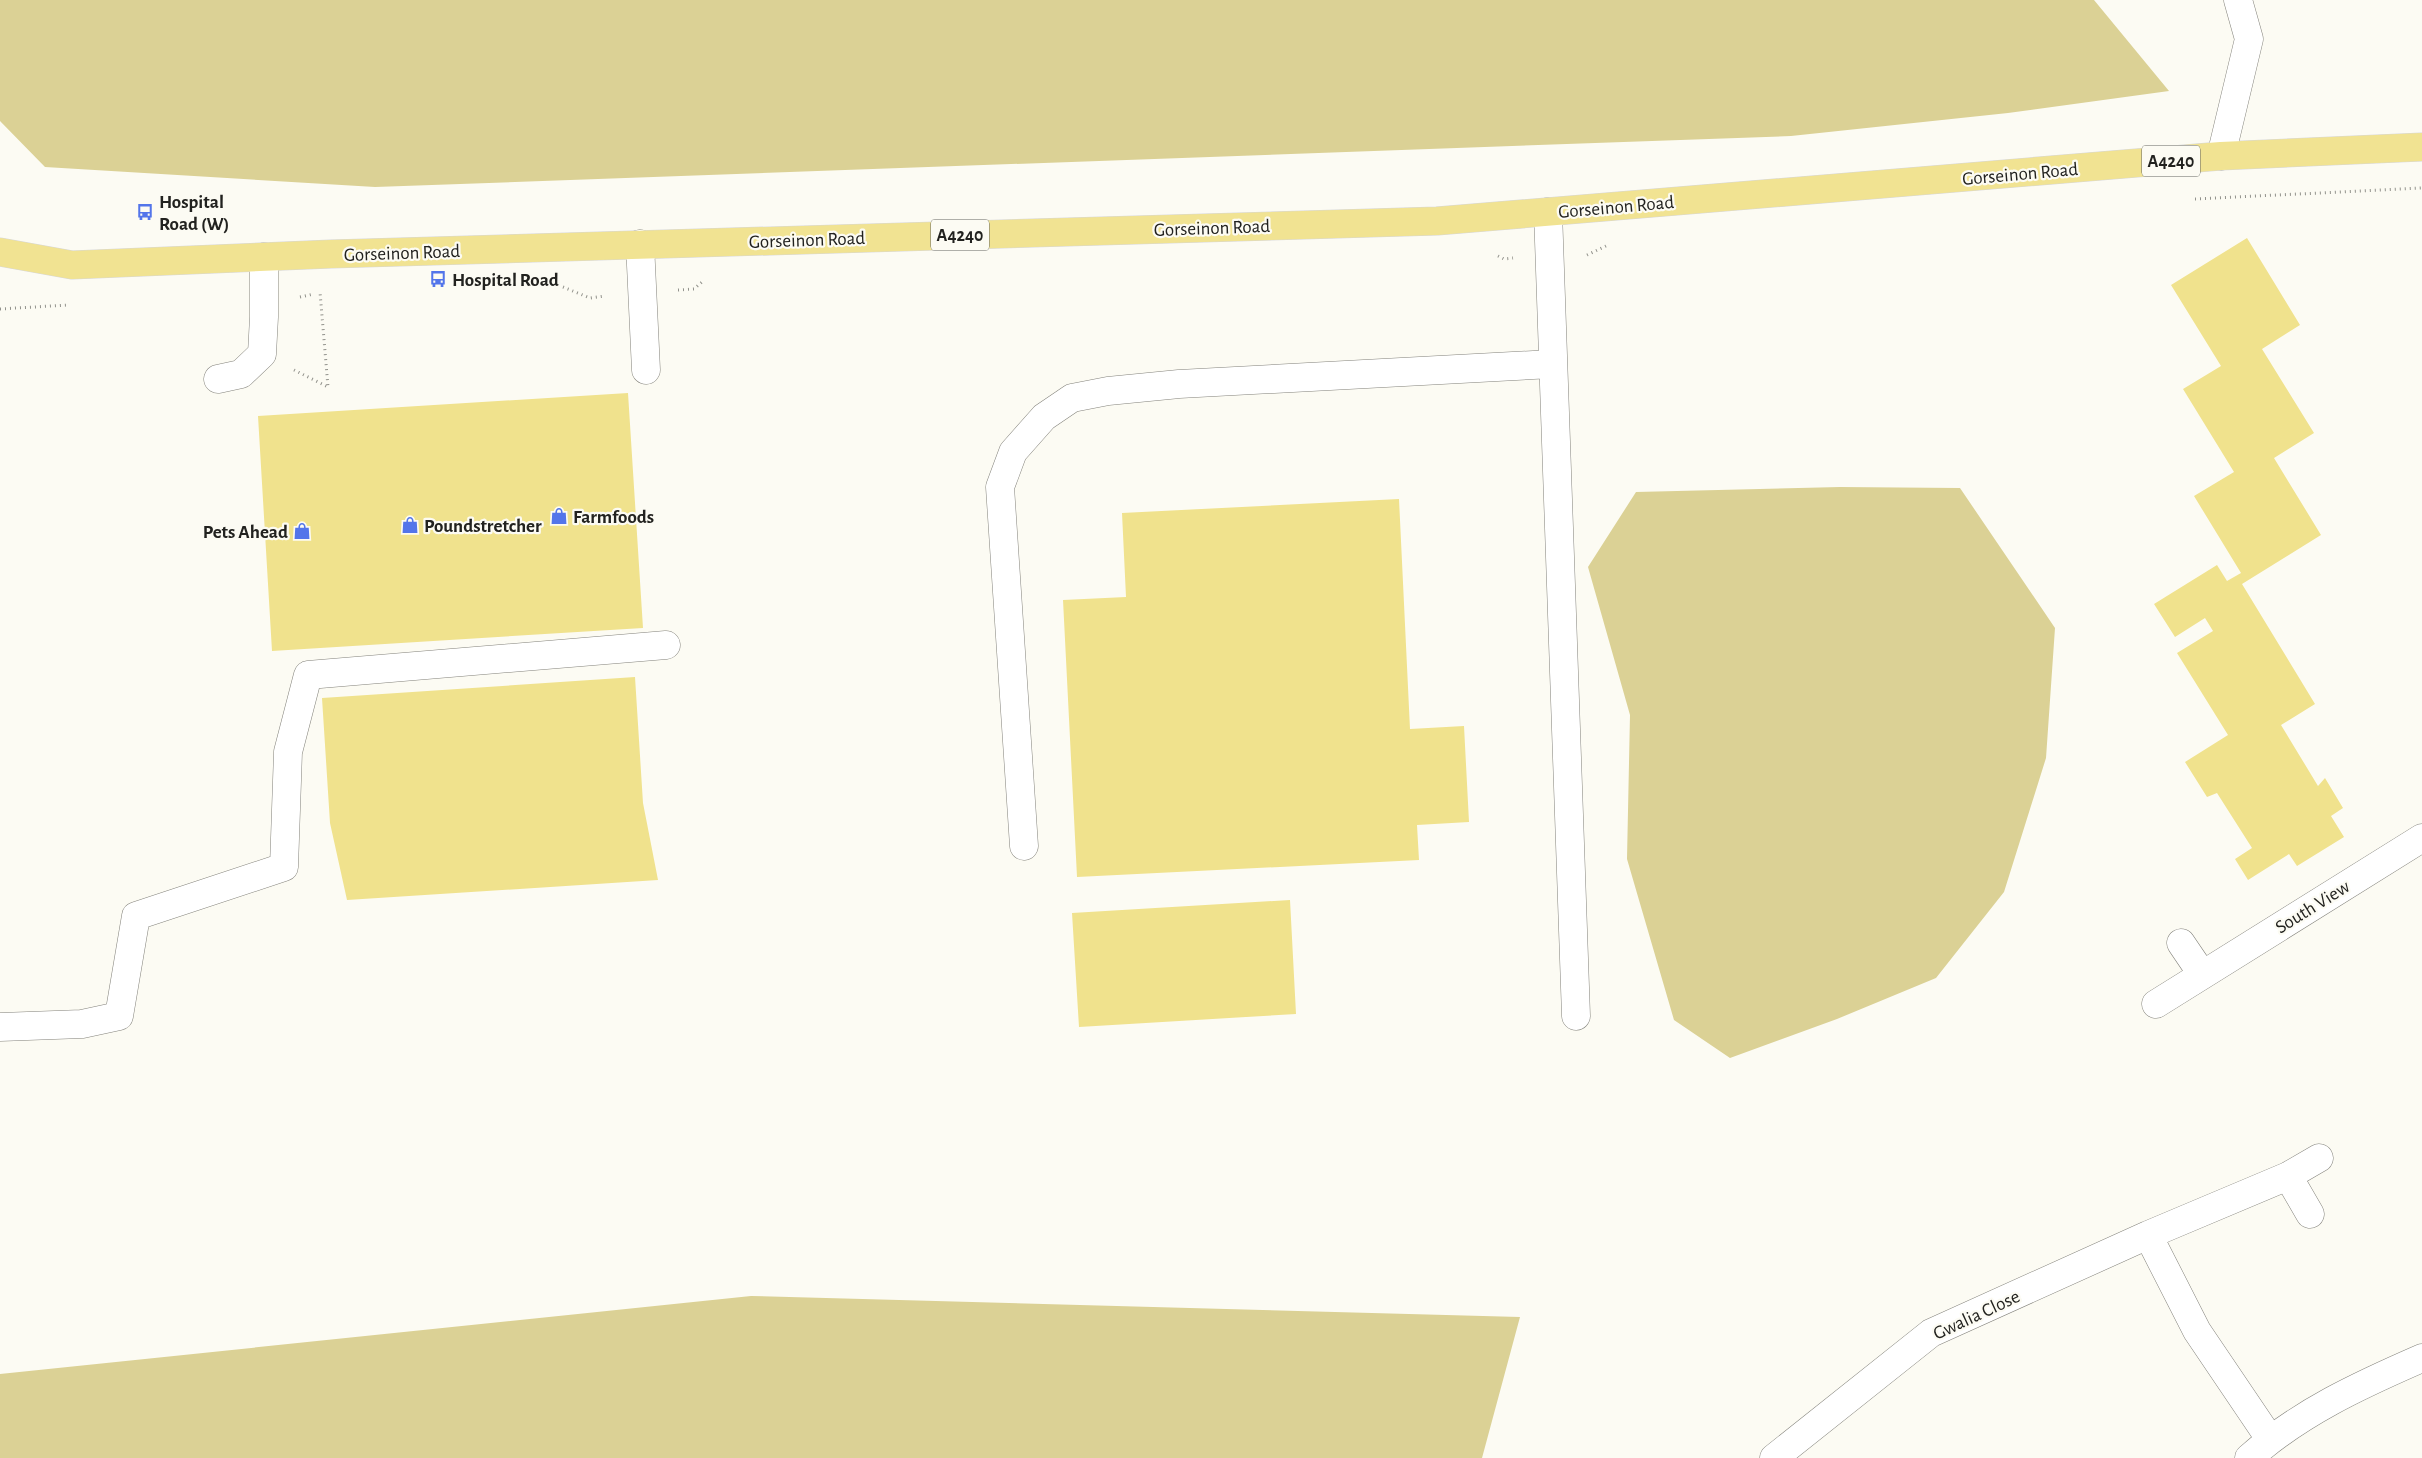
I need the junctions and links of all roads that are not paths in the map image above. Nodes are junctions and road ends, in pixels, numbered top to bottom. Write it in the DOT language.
graph roads {
  1 [pos="2238,0"];
  2 [pos="2422,147"];
  3 [pos="2221,156"];
  4 [pos="1548,212"];
  5 [pos="640,244"];
  6 [pos="0,252"];
  7 [pos="264,257"];
  8 [pos="1552,364"];
  9 [pos="646,370"];
  10 [pos="218,379"];
  11 [pos="666,645"];
  12 [pos="2422,838"];
  13 [pos="1024,846"];
  14 [pos="2181,944"];
  15 [pos="2202,974"];
  16 [pos="2156,1004"];
  17 [pos="1576,1016"];
  18 [pos="0,1028"];
  19 [pos="2319,1158"];
  20 [pos="2288,1176"];
  21 [pos="2310,1214"];
  22 [pos="2148,1235"];
  23 [pos="2418,1364"];
  24 [pos="2270,1438"];
  25 [pos="1774,1458"];
  26 [pos="2249,1458"];
  1 -- 3 [label="street"];
  2 -- 3 [label="main road, Gorseinon Road / A4240"];
  3 -- 4 [label="main road, Gorseinon Road / A4240"];
  4 -- 5 [label="main road, Gorseinon Road / A4240"];
  4 -- 8 [label="street"];
  5 -- 7 [label="main road, Gorseinon Road / A4240"];
  5 -- 9 [label="street"];
  6 -- 7 [label="main road, Gorseinon Road / A4240"];
  7 -- 10 [label="street"];
  8 -- 13 [label="street"];
  8 -- 17 [label="street"];
  11 -- 18 [label="street"];
  12 -- 15 [label="street, South View"];
  14 -- 15 [label="street"];
  15 -- 16 [label="street, South View"];
  19 -- 20 [label="street, Gwalia Close"];
  20 -- 21 [label="street"];
  20 -- 22 [label="street, Gwalia Close"];
  22 -- 24 [label="street"];
  22 -- 25 [label="street, Gwalia Close"];
  23 -- 24 [label="street"];
  24 -- 26 [label="street"];
}
